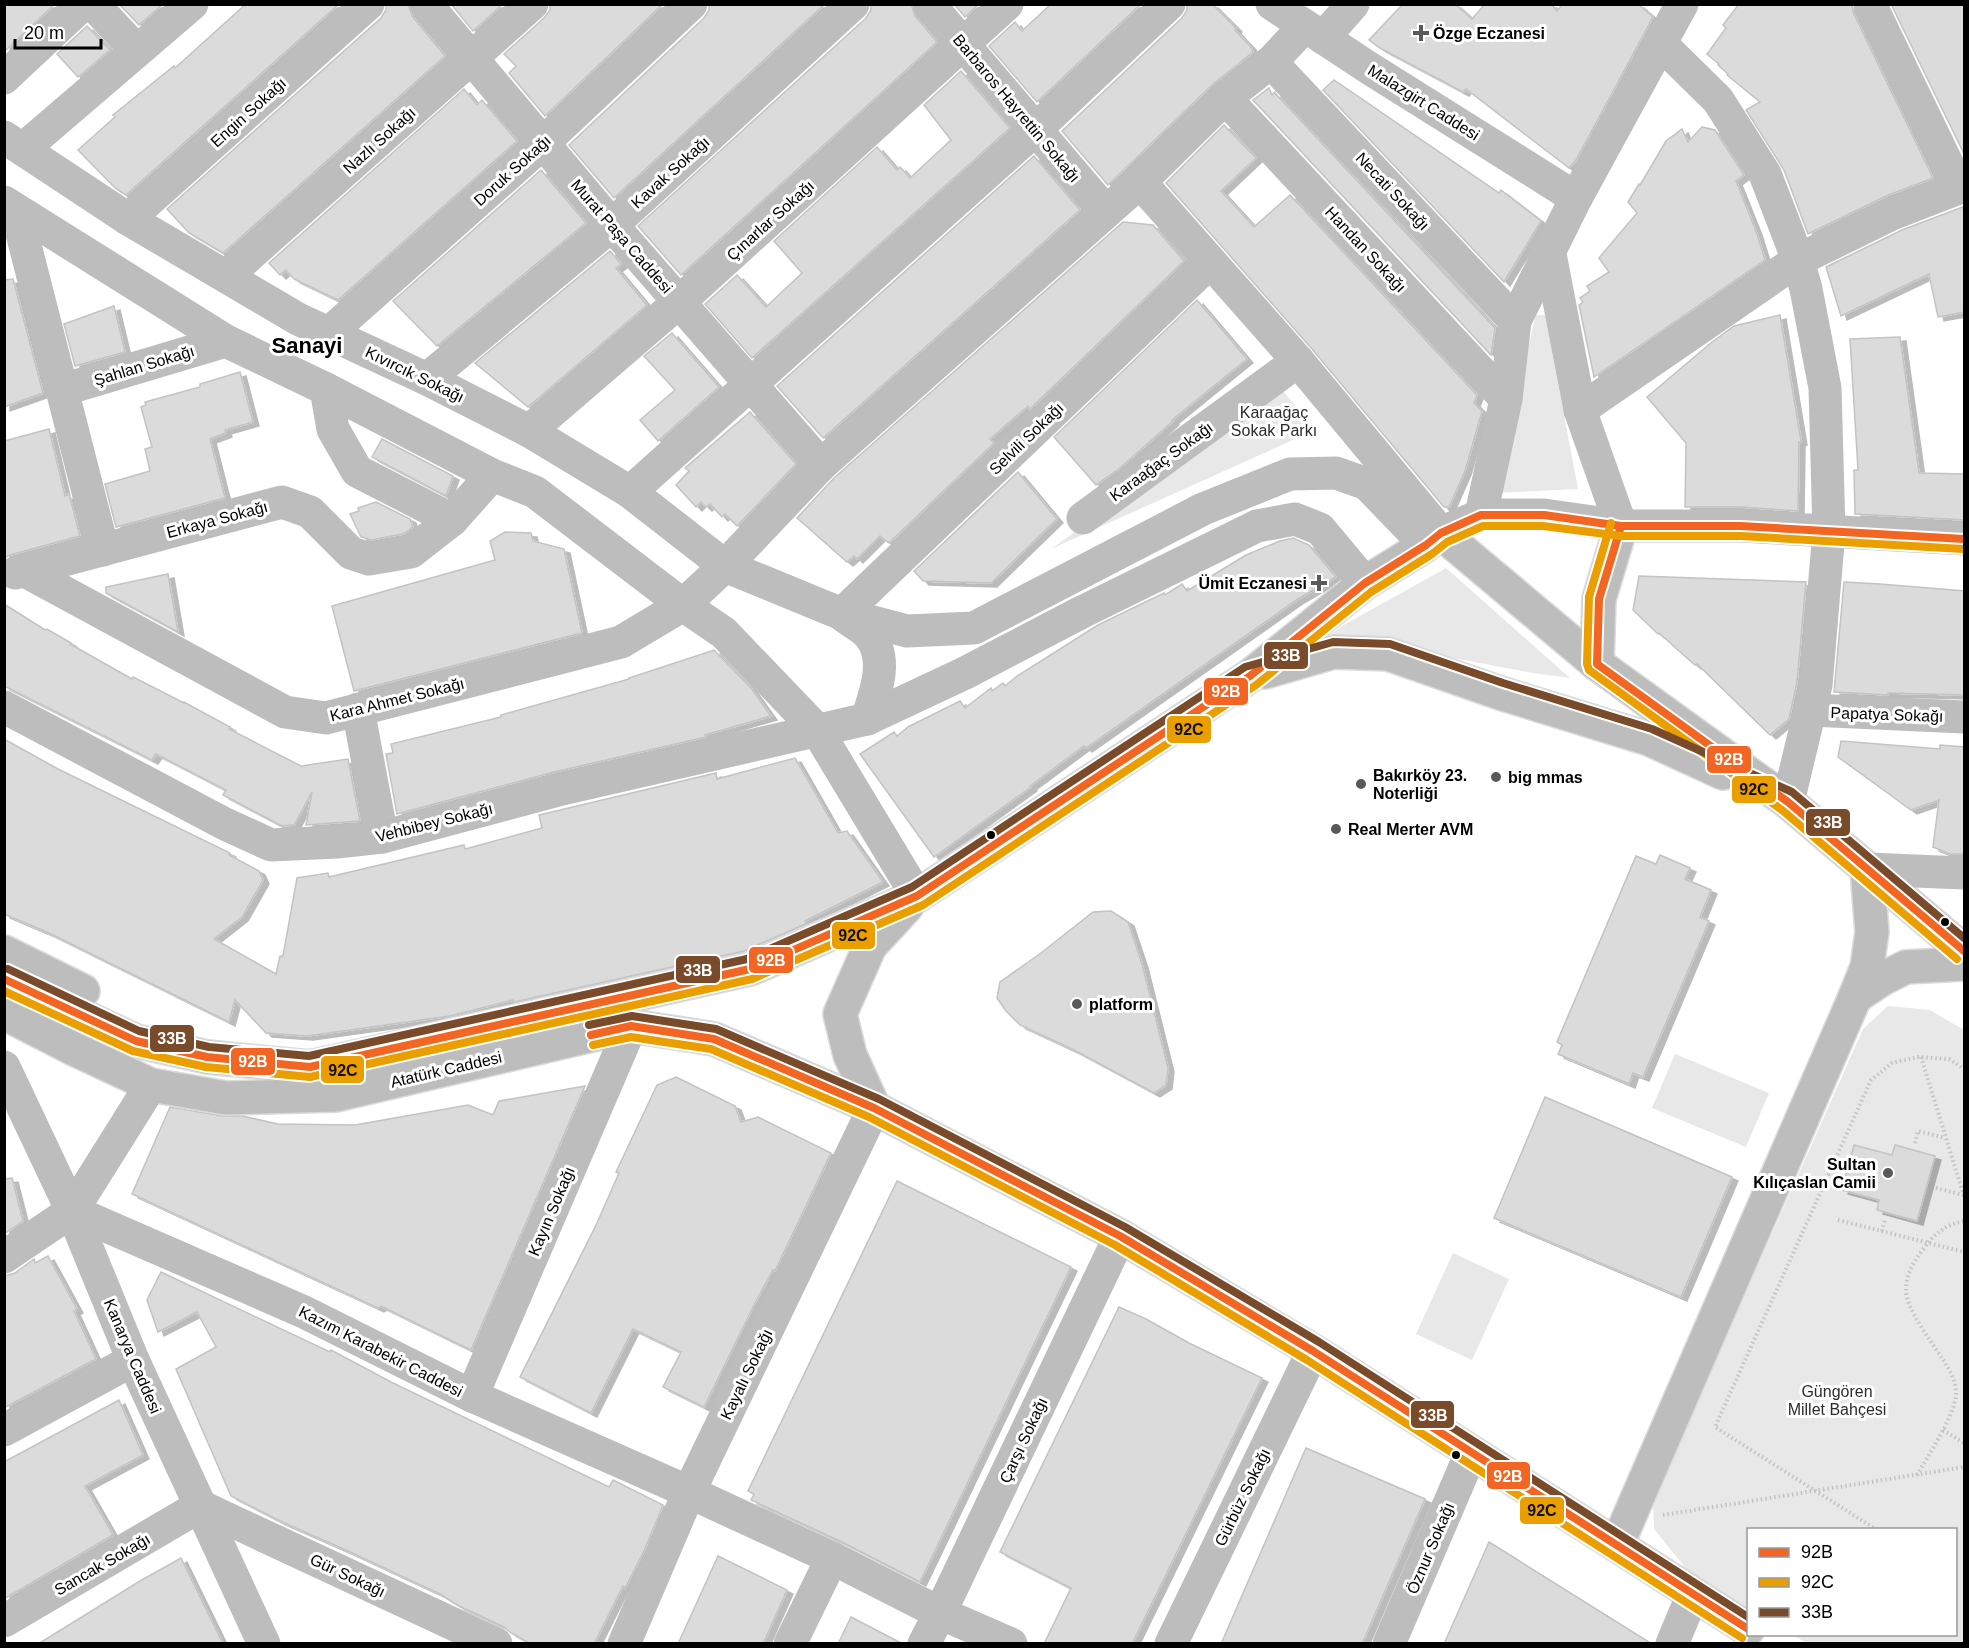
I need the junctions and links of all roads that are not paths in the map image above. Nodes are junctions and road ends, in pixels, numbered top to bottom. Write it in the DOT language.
graph roads {
  1 [pos="83,4"];
  2 [pos="93,4"];
  3 [pos="192,4"];
  4 [pos="368,4"];
  5 [pos="426,4"];
  6 [pos="532,4"];
  7 [pos="691,4"];
  8 [pos="853,4"];
  9 [pos="929,4"];
  10 [pos="1007,4"];
  11 [pos="1169,4"];
  12 [pos="1272,4"];
  13 [pos="1353,4"];
  14 [pos="1682,4"];
  15 [pos="1870,4"];
  16 [pos="1314,32"];
  17 [pos="963,44"];
  18 [pos="1661,44"];
  19 [pos="137,51"];
  20 [pos="471,58"];
  21 [pos="1271,62"];
  22 [pos="4,78"];
  23 [pos="1225,98"];
  24 [pos="1035,130"];
  25 [pos="14,143"];
  26 [pos="543,143"];
  27 [pos="1140,182"];
  28 [pos="1962,187"];
  29 [pos="1576,198"];
  30 [pos="10,206"];
  31 [pos="1106,212"];
  32 [pos="128,219"];
  33 [pos="612,225"];
  34 [pos="1550,254"];
  35 [pos="1798,260"];
  36 [pos="1210,262"];
  37 [pos="225,276"];
  38 [pos="679,302"];
  39 [pos="1515,321"];
  40 [pos="329,333"];
  41 [pos="226,341"];
  42 [pos="1298,361"];
  43 [pos="427,379"];
  44 [pos="749,384"];
  45 [pos="326,389"];
  46 [pos="62,390"];
  47 [pos="1506,399"];
  48 [pos="1580,410"];
  49 [pos="530,431"];
  50 [pos="821,465"];
  51 [pos="492,475"];
  52 [pos="630,492"];
  53 [pos="1481,515"];
  54 [pos="1083,518"];
  55 [pos="452,520"];
  56 [pos="1621,526"];
  57 [pos="1829,531"];
  58 [pos="1434,539"];
  59 [pos="1965,539"];
  60 [pos="103,550"];
  61 [pos="725,566"];
  62 [pos="15,573"];
  63 [pos="1365,583"];
  64 [pos="683,605"];
  65 [pos="842,614"];
  66 [pos="1597,664"];
  67 [pos="1250,676"];
  68 [pos="4,706"];
  69 [pos="358,709"];
  70 [pos="1810,711"];
  71 [pos="1965,717"];
  72 [pos="867,719"];
  73 [pos="817,730"];
  74 [pos="1788,802"];
  75 [pos="382,837"];
  76 [pos="1867,869"];
  77 [pos="1965,873"];
  78 [pos="916,897"];
  79 [pos="1965,951"];
  80 [pos="4,952"];
  81 [pos="1965,964"];
  82 [pos="4,979"];
  83 [pos="1855,997"];
  84 [pos="4,1013"];
  85 [pos="631,1026"];
  86 [pos="207,1057"];
  87 [pos="6,1072"];
  88 [pos="151,1085"];
  89 [pos="874,1108"];
  90 [pos="72,1211"];
  91 [pos="1120,1236"];
  92 [pos="4,1257"];
  93 [pos="1313,1351"];
  94 [pos="133,1360"];
  95 [pos="472,1396"];
  96 [pos="4,1430"];
  97 [pos="1471,1453"];
  98 [pos="689,1492"];
  99 [pos="200,1506"];
  100 [pos="1622,1533"];
  101 [pos="832,1558"];
  102 [pos="1694,1594"];
  103 [pos="940,1613"];
  104 [pos="4,1621"];
  105 [pos="1747,1628"];
  106 [pos="264,1644"];
  107 [pos="495,1644"];
  108 [pos="624,1644"];
  109 [pos="790,1644"];
  110 [pos="924,1644"];
  111 [pos="1011,1644"];
  112 [pos="1171,1644"];
  113 [pos="1389,1644"];
  114 [pos="1672,1644"];
  1 -- 22 [label="street"];
  2 -- 19 [label="street"];
  3 -- 19 [label="street"];
  4 -- 32 [label="street, Engin Sokağı"];
  5 -- 20 [label="street, Murat Paşa Caddesi"];
  6 -- 20 [label="street, Nazlı Sokağı"];
  7 -- 26 [label="street, Doruk Sokağı"];
  8 -- 33 [label="street, Kavak Sokağı"];
  9 -- 17 [label="street, Barbaros Hayrettin Sokağı"];
  10 -- 17 [label="street, Çınarlar Sokağı"];
  11 -- 24 [label="street"];
  12 -- 16 [label="street, Malazgirt Caddesi"];
  13 -- 16 [label="street, Kara Ahmet Sokağı"];
  14 -- 18 [label="street"];
  15 -- 28 [label="street"];
  16 -- 21 [label="street, Kara Ahmet Sokağı"];
  16 -- 29 [label="street, Malazgirt Caddesi"];
  17 -- 24 [label="street, Barbaros Hayrettin Sokağı"];
  17 -- 38 [label="street, Çınarlar Sokağı"];
  18 -- 29 [label="street"];
  18 -- 35 [label="street"];
  19 -- 25 [label="street"];
  20 -- 26 [label="street, Murat Paşa Caddesi"];
  20 -- 37 [label="street, Nazlı Sokağı"];
  21 -- 23 [label="street, Kara Ahmet Sokağı"];
  21 -- 39 [label="street, Necati Sokağı"];
  23 -- 27 [label="street, Kara Ahmet Sokağı"];
  23 -- 47 [label="street, Handan Sokağı"];
  24 -- 31 [label="street, Barbaros Hayrettin Sokağı"];
  24 -- 44 [label="street"];
  25 -- 32 [label="street, Kıvırcık Sokağı"];
  26 -- 33 [label="street, Murat Paşa Caddesi"];
  26 -- 40 [label="street, Doruk Sokağı"];
  27 -- 31 [label="street, Kara Ahmet Sokağı"];
  27 -- 36 [label="street"];
  28 -- 35 [label="street"];
  29 -- 34 [label="street"];
  30 -- 41 [label="street"];
  30 -- 46 [label="street"];
  31 -- 50 [label="street, Kara Ahmet Sokağı"];
  32 -- 37 [label="street, Kıvırcık Sokağı"];
  33 -- 38 [label="street, Murat Paşa Caddesi"];
  33 -- 43 [label="street, Kavak Sokağı"];
  34 -- 39 [label="street"];
  34 -- 48 [label="street"];
  35 -- 48 [label="street"];
  35 -- 57 [label="street"];
  36 -- 42 [label="street"];
  36 -- 65 [label="street, Selvili Sokağı"];
  37 -- 40 [label="street, Kıvırcık Sokağı"];
  38 -- 44 [label="street, Murat Paşa Caddesi"];
  38 -- 49 [label="street, Çınarlar Sokağı"];
  39 -- 47 [label="street"];
  40 -- 43 [label="street, Kıvırcık Sokağı"];
  41 -- 45 [label="street"];
  41 -- 46 [label="street, Şahlan Sokağı"];
  42 -- 54 [label="street, Karaağaç Sokağı"];
  42 -- 58 [label="street"];
  43 -- 49 [label="street, Kıvırcık Sokağı"];
  44 -- 50 [label="street, Murat Paşa Caddesi"];
  44 -- 52 [label="street"];
  45 -- 51 [label="street"];
  45 -- 55 [label="street"];
  46 -- 60 [label="street"];
  47 -- 53 [label="street"];
  48 -- 56 [label="street"];
  49 -- 52 [label="street, Kıvırcık Sokağı"];
  50 -- 61 [label="street, Kara Ahmet Sokağı"];
  51 -- 55 [label="street, Erkaya Sokağı"];
  51 -- 64 [label="street"];
  52 -- 61 [label="street, Kıvırcık Sokağı"];
  53 -- 56 [label="street, Atatürk Caddesi"];
  53 -- 58 [label="street, Atatürk Caddesi"];
  55 -- 60 [label="street, Erkaya Sokağı"];
  56 -- 57 [label="street, Atatürk Caddesi"];
  56 -- 66 [label="street"];
  57 -- 59 [label="street, Atatürk Caddesi"];
  57 -- 70 [label="street"];
  58 -- 63 [label="street, Atatürk Caddesi"];
  58 -- 65 [label="street"];
  58 -- 66 [label="street"];
  60 -- 62 [label="street, Erkaya Sokağı"];
  61 -- 64 [label="street, Kara Ahmet Sokağı"];
  61 -- 65 [label="street, Kıvırcık Sokağı"];
  62 -- 69 [label="street, Kara Ahmet Sokağı"];
  63 -- 67 [label="street, Atatürk Caddesi"];
  63 -- 72 [label="street, Vehbibey Sokağı"];
  64 -- 69 [label="street, Kara Ahmet Sokağı"];
  64 -- 73 [label="street"];
  65 -- 72 [label="street"];
  66 -- 74 [label="street"];
  67 -- 74 [label="street"];
  67 -- 78 [label="street, Atatürk Caddesi"];
  68 -- 75 [label="street, Vehbibey Sokağı"];
  69 -- 75 [label="street"];
  70 -- 71 [label="street, Papatya Sokağı"];
  70 -- 74 [label="street"];
  72 -- 73 [label="street, Vehbibey Sokağı"];
  73 -- 75 [label="street, Vehbibey Sokağı"];
  73 -- 78 [label="street"];
  74 -- 76 [label="street"];
  76 -- 77 [label="street"];
  76 -- 79 [label="street"];
  76 -- 83 [label="street"];
  78 -- 86 [label="street, Atatürk Caddesi"];
  78 -- 89 [label="street"];
  80 -- 86 [label="street"];
  81 -- 83 [label="street"];
  82 -- 86 [label="street, Atatürk Caddesi"];
  83 -- 100 [label="street"];
  84 -- 88 [label="street, Atatürk Caddesi"];
  85 -- 88 [label="street, Atatürk Caddesi"];
  85 -- 89 [label="street"];
  85 -- 95 [label="street, Kayın Sokağı"];
  87 -- 90 [label="street, Kanarya Caddesi"];
  88 -- 90 [label="street"];
  89 -- 91 [label="street"];
  89 -- 98 [label="street, Kayalı Sokağı"];
  90 -- 92 [label="street"];
  90 -- 94 [label="street, Kanarya Caddesi"];
  90 -- 95 [label="street, Kazım Karabekir Caddesi"];
  91 -- 93 [label="street"];
  91 -- 103 [label="street, Çarşı Sokağı"];
  93 -- 97 [label="street"];
  93 -- 112 [label="street, Gürbüz Sokağı"];
  94 -- 96 [label="street"];
  94 -- 99 [label="street, Kanarya Caddesi"];
  95 -- 98 [label="street, Kazım Karabekir Caddesi"];
  97 -- 100 [label="street"];
  97 -- 113 [label="street, Öznur Sokağı"];
  98 -- 101 [label="street, Kazım Karabekir Caddesi"];
  98 -- 108 [label="street, Kayalı Sokağı"];
  99 -- 104 [label="street, Sancak Sokağı"];
  99 -- 106 [label="street, Kanarya Caddesi"];
  99 -- 107 [label="street, Gür Sokağı"];
  100 -- 102 [label="street"];
  101 -- 103 [label="street, Kazım Karabekir Caddesi"];
  101 -- 109 [label="street"];
  102 -- 105 [label="street"];
  102 -- 114 [label="street"];
  103 -- 110 [label="street, Çarşı Sokağı"];
  103 -- 111 [label="street, Kazım Karabekir Caddesi"];
}
